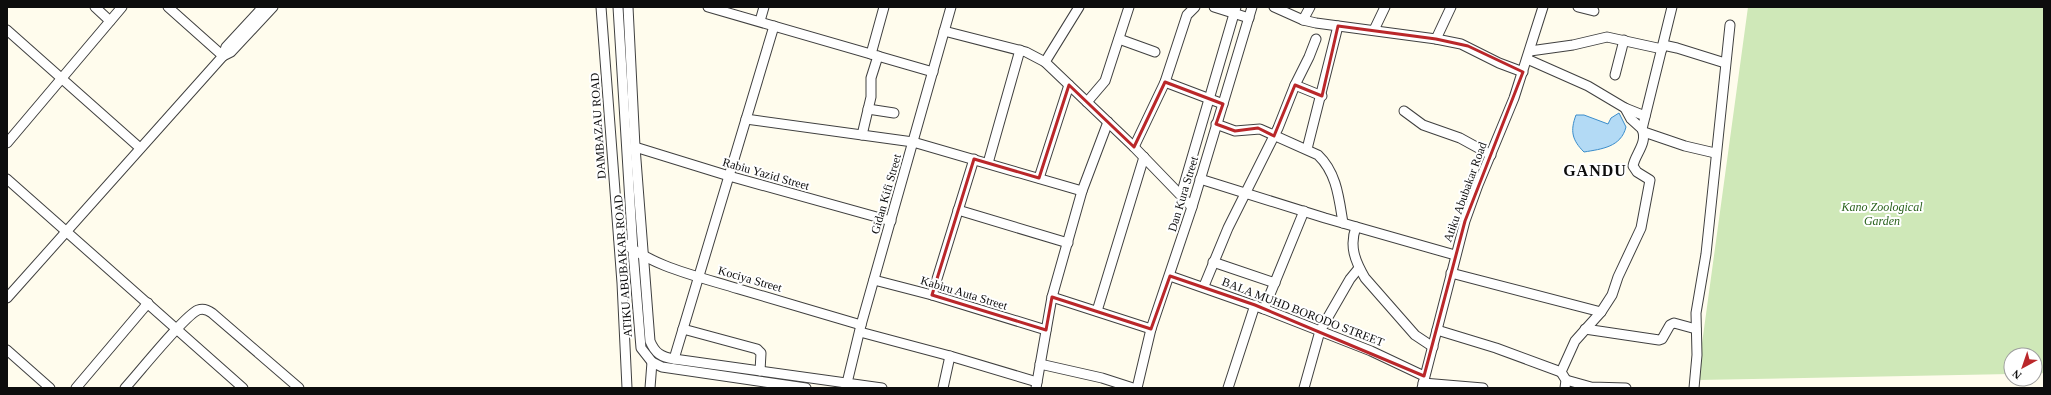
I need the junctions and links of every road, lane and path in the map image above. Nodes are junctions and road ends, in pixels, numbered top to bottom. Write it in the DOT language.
graph roads {
  1 [pos="95,7"];
  2 [pos="122,7"];
  3 [pos="168,7"];
  4 [pos="262,7"];
  5 [pos="273,7"];
  6 [pos="601,7"];
  7 [pos="618,7"];
  8 [pos="628,7"];
  9 [pos="708,7"];
  10 [pos="764,7"];
  11 [pos="884,7"];
  12 [pos="951,7"];
  13 [pos="1129,7"];
  14 [pos="1195,7"];
  15 [pos="1214,7"];
  16 [pos="1252,7"];
  17 [pos="1274,7"];
  18 [pos="1310,7"];
  19 [pos="1385,7"];
  20 [pos="1451,7"];
  21 [pos="1543,7"];
  22 [pos="1578,7"];
  23 [pos="1672,7"];
  24 [pos="1075,8"];
  25 [pos="1235,10"];
  26 [pos="1594,11"];
  27 [pos="1249,18"];
  28 [pos="1303,20"];
  29 [pos="760,21"];
  30 [pos="110,22"];
  31 [pos="1730,25"];
  32 [pos="774,26"];
  33 [pos="1338,26"];
  34 [pos="7,30"];
  35 [pos="1374,30"];
  36 [pos="944,31"];
  37 [pos="1119,39"];
  38 [pos="1316,39"];
  39 [pos="1436,39"];
  40 [pos="1624,40"];
  41 [pos="1662,47"];
  42 [pos="1020,50"];
  43 [pos="1155,52"];
  44 [pos="605,53"];
  45 [pos="621,53"];
  46 [pos="874,55"];
  47 [pos="1528,55"];
  48 [pos="223,56"];
  49 [pos="1045,62"];
  50 [pos="1725,63"];
  51 [pos="932,72"];
  52 [pos="1523,72"];
  53 [pos="1615,75"];
  54 [pos="62,78"];
  55 [pos="1165,82"];
  56 [pos="1069,85"];
  57 [pos="1295,85"];
  58 [pos="1322,96"];
  59 [pos="1208,98"];
  60 [pos="1087,102"];
  61 [pos="1223,104"];
  62 [pos="1625,108"];
  63 [pos="868,109"];
  64 [pos="1404,111"];
  65 [pos="894,113"];
  66 [pos="1645,116"];
  67 [pos="746,119"];
  68 [pos="1108,122"];
  69 [pos="1216,124"];
  70 [pos="1643,131"];
  71 [pos="862,135"];
  72 [pos="1274,136"];
  73 [pos="913,142"];
  74 [pos="7,143"];
  75 [pos="635,147"];
  76 [pos="1134,147"];
  77 [pos="140,148"];
  78 [pos="1307,149"];
  79 [pos="1715,153"];
  80 [pos="1491,155"];
  81 [pos="1144,157"];
  82 [pos="974,159"];
  83 [pos="988,163"];
  84 [pos="729,176"];
  85 [pos="1040,178"];
  86 [pos="7,179"];
  87 [pos="1200,179"];
  88 [pos="1082,190"];
  89 [pos="1245,192"];
  90 [pos="1181,195"];
  91 [pos="1192,207"];
  92 [pos="958,210"];
  93 [pos="1304,211"];
  94 [pos="891,221"];
  95 [pos="1343,223"];
  96 [pos="1356,227"];
  97 [pos="66,231"];
  98 [pos="619,239"];
  99 [pos="1068,243"];
  100 [pos="633,251"];
  101 [pos="1455,255"];
  102 [pos="645,258"];
  103 [pos="1213,262"];
  104 [pos="1358,268"];
  105 [pos="1451,273"];
  106 [pos="1170,276"];
  107 [pos="698,277"];
  108 [pos="874,280"];
  109 [pos="1275,283"];
  110 [pos="1204,286"];
  111 [pos="932,295"];
  112 [pos="1052,297"];
  113 [pos="7,298"];
  114 [pos="148,303"];
  115 [pos="1255,305"];
  116 [pos="1264,309"];
  117 [pos="1097,311"];
  118 [pos="1601,312"];
  119 [pos="861,328"];
  120 [pos="1585,328"];
  121 [pos="177,329"];
  122 [pos="683,329"];
  123 [pos="1152,329"];
  124 [pos="1696,329"];
  125 [pos="1046,330"];
  126 [pos="1437,330"];
  127 [pos="1320,331"];
  128 [pos="1433,347"];
  129 [pos="7,350"];
  130 [pos="950,356"];
  131 [pos="674,359"];
  132 [pos="652,362"];
  133 [pos="1040,364"];
  134 [pos="760,371"];
  135 [pos="1561,372"];
  136 [pos="1423,382"];
  137 [pos="1565,384"];
  138 [pos="846,385"];
  139 [pos="1036,385"];
  140 [pos="50,388"];
  141 [pos="76,388"];
  142 [pos="125,388"];
  143 [pos="243,388"];
  144 [pos="299,388"];
  145 [pos="627,388"];
  146 [pos="650,388"];
  147 [pos="806,388"];
  148 [pos="882,388"];
  149 [pos="943,388"];
  150 [pos="1133,388"];
  151 [pos="1137,388"];
  152 [pos="1228,388"];
  153 [pos="1304,388"];
  154 [pos="1483,388"];
  155 [pos="1626,388"];
  156 [pos="1688,388"];
  157 [pos="1694,388"];
  1 -- 30 [label="street"];
  2 -- 30 [label="street"];
  3 -- 48 [label="street"];
  4 -- 48 [label="street"];
  5 -- 48 [label="street"];
  6 -- 44 [label="street, DAMBAZAU ROAD"];
  7 -- 45 [label="street, ATIKU ABUBAKAR ROAD"];
  8 -- 75 [label="street"];
  9 -- 29 [label="street"];
  10 -- 29 [label="street"];
  11 -- 46 [label="street"];
  12 -- 36 [label="street, Gidan Kifi Street"];
  13 -- 37 [label="street"];
  14 -- 55 [label="street"];
  15 -- 25 [label="street"];
  16 -- 27 [label="street, Dan Kura Street"];
  17 -- 28 [label="street"];
  18 -- 28 [label="street"];
  19 -- 35 [label="street"];
  20 -- 39 [label="street"];
  21 -- 47 [label="street, Atiku Abubakar Road"];
  22 -- 26 [label="street"];
  23 -- 41 [label="street"];
  24 -- 49 [label="street"];
  25 -- 27 [label="street"];
  25 -- 59 [label="street"];
  27 -- 61 [label="street, Dan Kura Street"];
  28 -- 33 [label="street"];
  29 -- 32 [label="street"];
  30 -- 54 [label="street"];
  31 -- 50 [label="street"];
  32 -- 46 [label="street"];
  32 -- 67 [label="street"];
  33 -- 35 [label="street"];
  33 -- 58 [label="street"];
  34 -- 54 [label="street"];
  35 -- 39 [label="street"];
  36 -- 42 [label="street"];
  36 -- 51 [label="street, Gidan Kifi Street"];
  37 -- 43 [label="street"];
  37 -- 60 [label="street"];
  38 -- 57 [label="street"];
  39 -- 52 [label="street"];
  40 -- 41 [label="street"];
  40 -- 47 [label="street"];
  40 -- 53 [label="street"];
  41 -- 50 [label="street"];
  41 -- 66 [label="street"];
  42 -- 49 [label="street"];
  42 -- 83 [label="street"];
  44 -- 45 [label="street"];
  44 -- 98 [label="street, DAMBAZAU ROAD"];
  45 -- 100 [label="street, ATIKU ABUBAKAR ROAD"];
  46 -- 51 [label="street"];
  46 -- 63 [label="street"];
  47 -- 52 [label="street, Atiku Abubakar Road"];
  47 -- 62 [label="street"];
  48 -- 77 [label="street"];
  49 -- 56 [label="street"];
  50 -- 79 [label="street"];
  51 -- 73 [label="street, Gidan Kifi Street"];
  52 -- 80 [label="street, Atiku Abubakar Road"];
  54 -- 74 [label="street"];
  54 -- 77 [label="street"];
  55 -- 59 [label="street"];
  55 -- 76 [label="street"];
  56 -- 60 [label="street"];
  56 -- 85 [label="street"];
  57 -- 58 [label="street"];
  57 -- 72 [label="street"];
  58 -- 78 [label="street"];
  59 -- 61 [label="street"];
  59 -- 90 [label="street"];
  60 -- 68 [label="street"];
  61 -- 69 [label="street, Dan Kura Street"];
  62 -- 66 [label="street"];
  62 -- 70 [label="street"];
  63 -- 65 [label="street"];
  63 -- 71 [label="street"];
  64 -- 80 [label="street"];
  66 -- 70 [label="street"];
  67 -- 71 [label="street"];
  67 -- 84 [label="street"];
  68 -- 76 [label="street"];
  68 -- 88 [label="street"];
  69 -- 72 [label="street"];
  69 -- 87 [label="street, Dan Kura Street"];
  70 -- 79 [label="street"];
  70 -- 118 [label="street"];
  71 -- 73 [label="street"];
  72 -- 78 [label="street"];
  72 -- 89 [label="street"];
  73 -- 82 [label="street"];
  73 -- 94 [label="street, Gidan Kifi Street"];
  75 -- 84 [label="street, Rabiu Yazid Street"];
  75 -- 102 [label="street"];
  76 -- 81 [label="street"];
  77 -- 97 [label="street"];
  78 -- 95 [label="street"];
  79 -- 124 [label="street"];
  80 -- 101 [label="street, Atiku Abubakar Road"];
  81 -- 90 [label="street"];
  81 -- 117 [label="street"];
  82 -- 83 [label="street"];
  82 -- 92 [label="street"];
  83 -- 85 [label="street"];
  84 -- 94 [label="street, Rabiu Yazid Street"];
  84 -- 107 [label="street"];
  85 -- 88 [label="street"];
  86 -- 97 [label="street"];
  87 -- 89 [label="street"];
  87 -- 91 [label="street, Dan Kura Street"];
  88 -- 99 [label="street"];
  89 -- 93 [label="street"];
  89 -- 103 [label="street"];
  90 -- 91 [label="street"];
  91 -- 106 [label="street, Dan Kura Street"];
  92 -- 99 [label="street"];
  92 -- 111 [label="street"];
  93 -- 95 [label="street"];
  93 -- 109 [label="street"];
  94 -- 108 [label="street, Gidan Kifi Street"];
  95 -- 96 [label="street"];
  96 -- 101 [label="street"];
  96 -- 104 [label="street"];
  97 -- 113 [label="street"];
  97 -- 114 [label="street"];
  98 -- 100 [label="street, Kociya Street"];
  98 -- 145 [label="street, DAMBAZAU ROAD"];
  99 -- 112 [label="street"];
  100 -- 102 [label="street, Kociya Street"];
  100 -- 132 [label="street, ATIKU ABUBAKAR ROAD"];
  101 -- 105 [label="street, Atiku Abubakar Road"];
  102 -- 107 [label="street, Kociya Street"];
  102 -- 131 [label="street"];
  103 -- 109 [label="street"];
  103 -- 110 [label="street"];
  104 -- 127 [label="street"];
  104 -- 128 [label="street"];
  105 -- 118 [label="street"];
  105 -- 126 [label="street, Atiku Abubakar Road"];
  106 -- 110 [label="street, BALA MUHD BORODO STREET"];
  106 -- 123 [label="street, Dan Kura Street"];
  107 -- 119 [label="street, Kociya Street"];
  107 -- 122 [label="street"];
  108 -- 111 [label="street, Kabiru Auta Street"];
  108 -- 119 [label="street, Gidan Kifi Street"];
  109 -- 116 [label="street"];
  110 -- 115 [label="street, BALA MUHD BORODO STREET"];
  111 -- 125 [label="street, Kabiru Auta Street"];
  112 -- 117 [label="street"];
  112 -- 125 [label="street"];
  114 -- 121 [label="street"];
  114 -- 141 [label="street"];
  115 -- 116 [label="street, BALA MUHD BORODO STREET"];
  115 -- 152 [label="street"];
  116 -- 127 [label="street, BALA MUHD BORODO STREET"];
  117 -- 123 [label="street"];
  118 -- 120 [label="street"];
  119 -- 130 [label="street, Kociya Street"];
  119 -- 138 [label="street, Gidan Kifi Street"];
  120 -- 124 [label="street"];
  120 -- 135 [label="street"];
  121 -- 142 [label="street"];
  121 -- 143 [label="street"];
  121 -- 144 [label="street"];
  122 -- 131 [label="street"];
  122 -- 134 [label="street"];
  123 -- 151 [label="street, Dan Kura Street"];
  124 -- 157 [label="street"];
  125 -- 133 [label="street"];
  126 -- 128 [label="street, Atiku Abubakar Road"];
  126 -- 135 [label="street"];
  127 -- 136 [label="street, BALA MUHD BORODO STREET"];
  127 -- 153 [label="street"];
  128 -- 136 [label="street, Atiku Abubakar Road"];
  129 -- 140 [label="street"];
  130 -- 139 [label="street, Kociya Street"];
  130 -- 149 [label="street"];
  131 -- 134 [label="street"];
  132 -- 146 [label="street"];
  132 -- 147 [label="street"];
  133 -- 139 [label="street"];
  133 -- 150 [label="street"];
  134 -- 138 [label="street"];
  135 -- 137 [label="street"];
  136 -- 154 [label="street"];
  137 -- 155 [label="street"];
  138 -- 148 [label="street"];
  156 -- 157 [label="street"];
}
